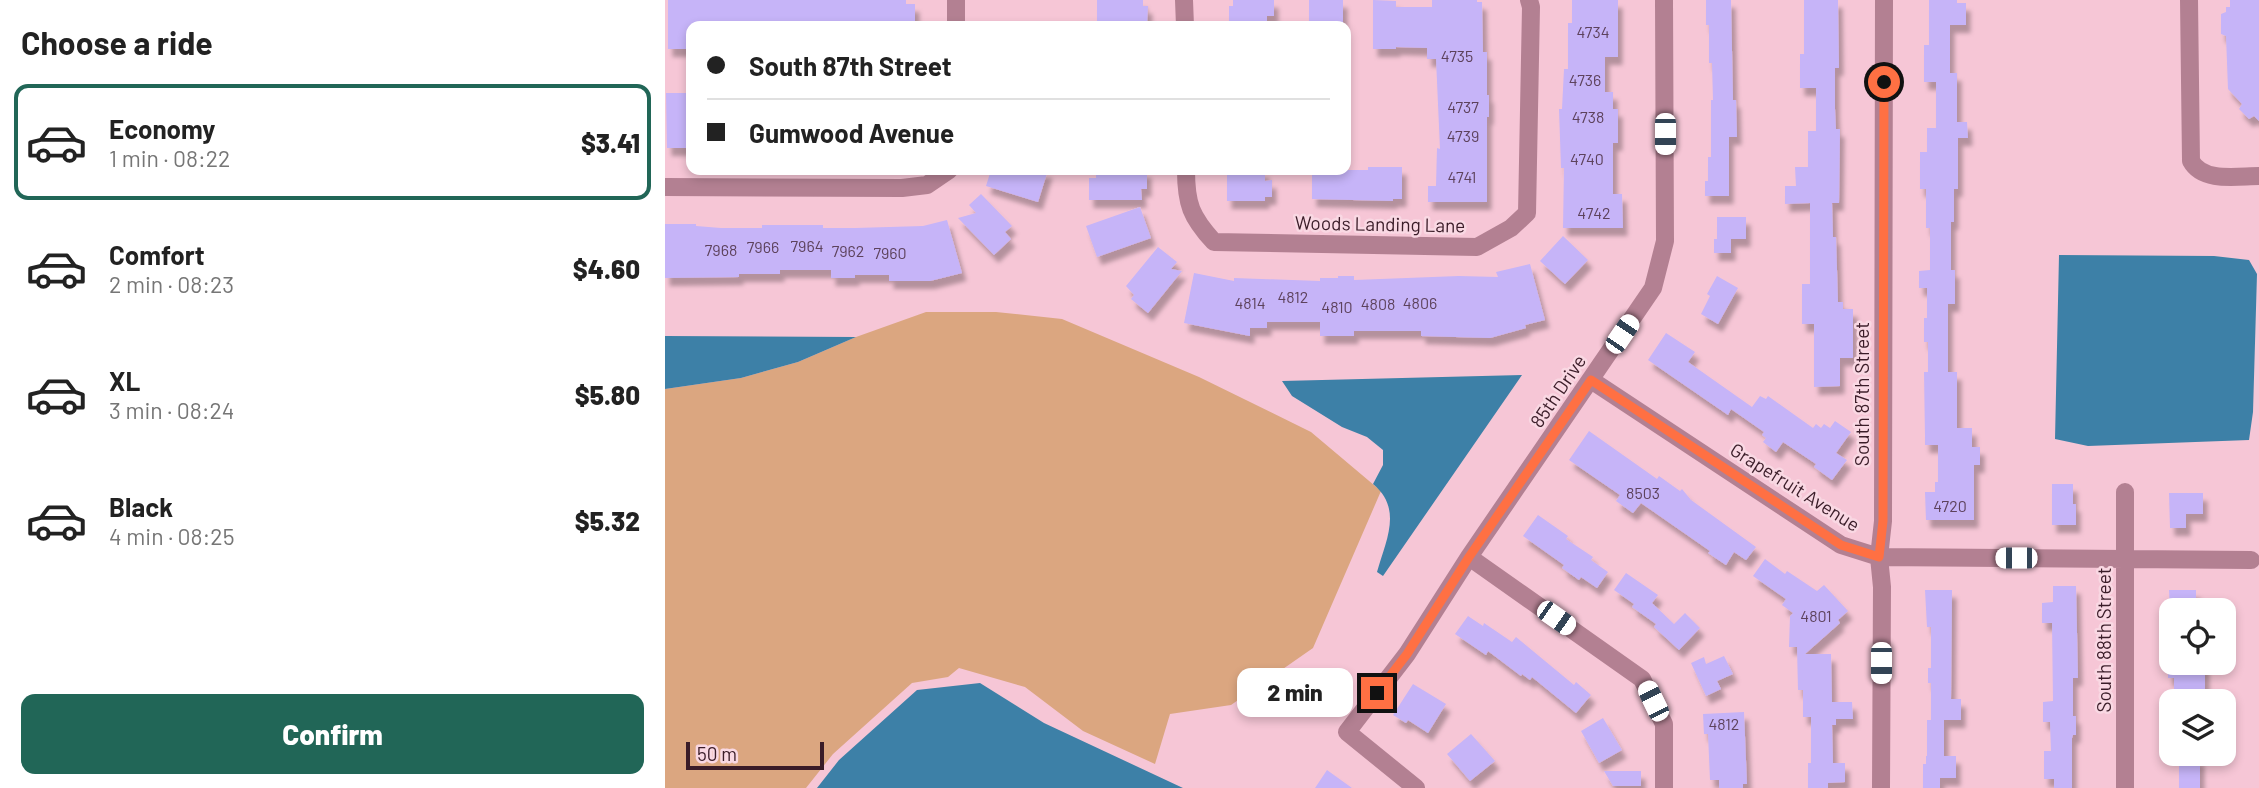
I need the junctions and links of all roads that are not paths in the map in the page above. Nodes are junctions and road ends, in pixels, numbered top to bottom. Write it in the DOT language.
graph roads {
  1 [pos="956,0"];
  2 [pos="1184,0"];
  3 [pos="1529,0"];
  4 [pos="1664,0"];
  5 [pos="1884,0"];
  6 [pos="2189,0"];
  7 [pos="956,21"];
  8 [pos="1185,21"];
  9 [pos="942,175"];
  10 [pos="1186,175"];
  11 [pos="2259,176"];
  12 [pos="665,187"];
  13 [pos="1591,380"];
  14 [pos="2125,492"];
  15 [pos="1469,557"];
  16 [pos="1879,557"];
  17 [pos="2125,558"];
  18 [pos="2251,560"];
  19 [pos="1416,788"];
  20 [pos="1664,788"];
  21 [pos="1881,788"];
  22 [pos="2125,788"];
  1 -- 7 [label="street"];
  2 -- 8 [label="street"];
  3 -- 10 [label="street, Woods Landing Lane"];
  4 -- 13 [label="street, 85th Drive"];
  5 -- 16 [label="street, South 87th Street"];
  6 -- 11 [label="street"];
  9 -- 12 [label="street"];
  13 -- 15 [label="street, 85th Drive"];
  13 -- 16 [label="street, Grapefruit Avenue"];
  14 -- 17 [label="street, South 88th Street"];
  15 -- 19 [label="street, 85th Drive"];
  15 -- 20 [label="street"];
  16 -- 17 [label="street, Grapefruit Avenue"];
  16 -- 21 [label="street, South 87th Street"];
  17 -- 18 [label="street, Grapefruit Avenue"];
  17 -- 22 [label="street, South 88th Street"];
}
